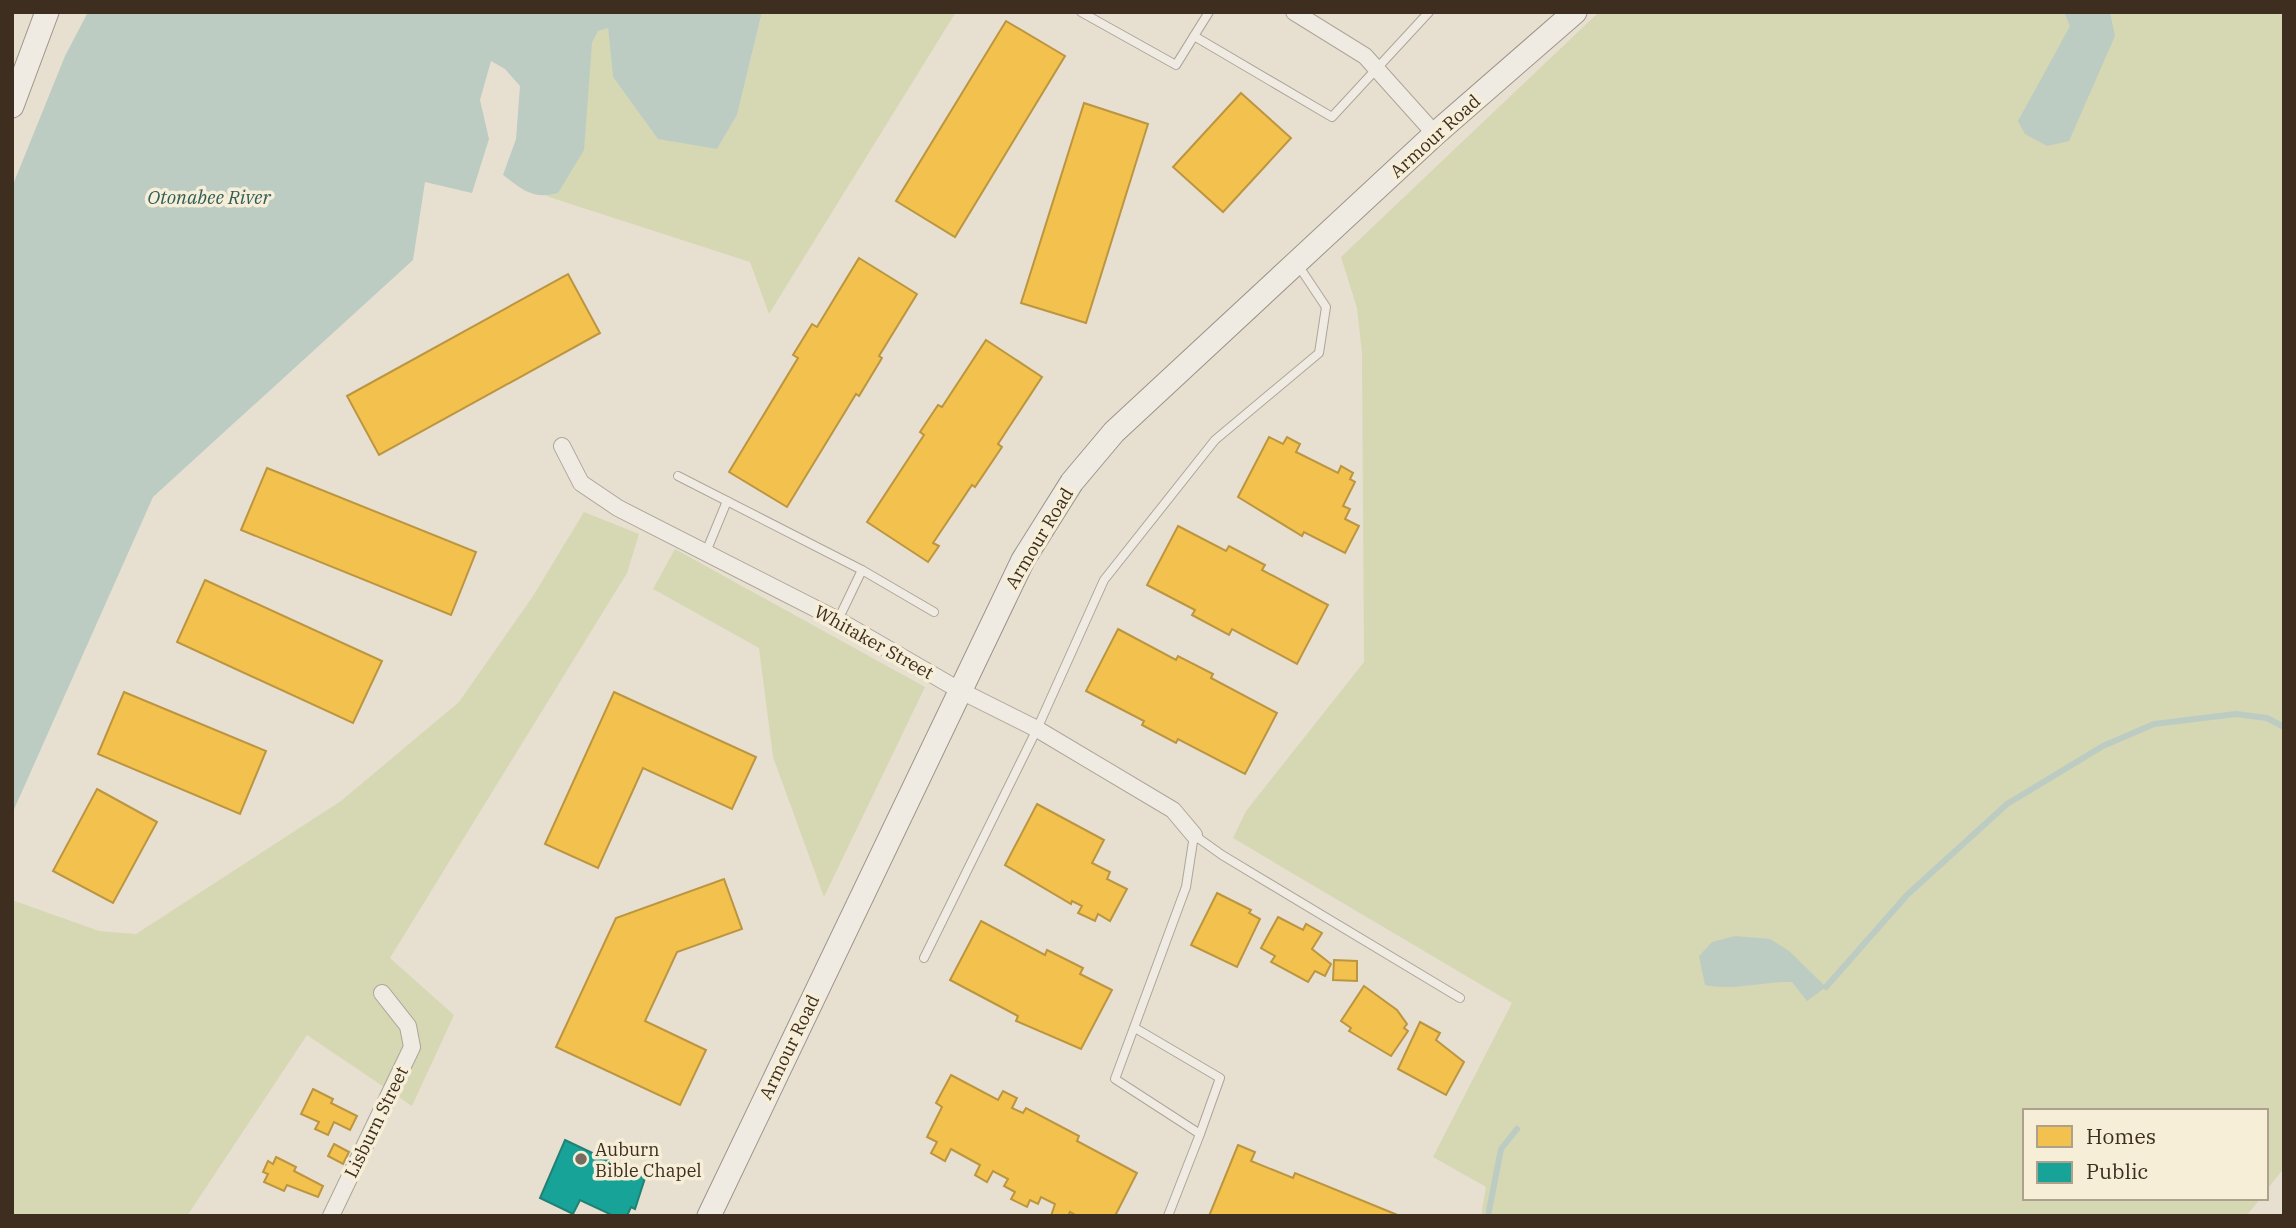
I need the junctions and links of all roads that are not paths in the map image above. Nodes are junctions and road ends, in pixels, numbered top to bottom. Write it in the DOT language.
graph roads {
  1 [pos="47,12"];
  2 [pos="1209,12"];
  3 [pos="1429,12"];
  4 [pos="1575,12"];
  5 [pos="1085,13"];
  6 [pos="1301,14"];
  7 [pos="1194,36"];
  8 [pos="1378,69"];
  9 [pos="12,106"];
  10 [pos="1435,134"];
  11 [pos="1297,263"];
  12 [pos="562,446"];
  13 [pos="678,476"];
  14 [pos="727,501"];
  15 [pos="706,552"];
  16 [pos="862,570"];
  17 [pos="934,612"];
  18 [pos="838,620"];
  19 [pos="960,690"];
  20 [pos="1037,729"];
  21 [pos="1194,835"];
  22 [pos="924,958"];
  23 [pos="382,993"];
  24 [pos="1460,998"];
  25 [pos="1135,1028"];
  26 [pos="1200,1133"];
  27 [pos="331,1216"];
  28 [pos="709,1216"];
  29 [pos="1168,1216"];
  1 -- 9 [label="main road"];
  2 -- 7 [label="lane"];
  3 -- 8 [label="lane"];
  4 -- 10 [label="main road, Armour Road"];
  5 -- 7 [label="lane"];
  6 -- 8 [label="street"];
  7 -- 8 [label="lane"];
  8 -- 10 [label="street"];
  10 -- 11 [label="main road, Armour Road"];
  11 -- 19 [label="main road, Armour Road"];
  11 -- 20 [label="lane"];
  12 -- 15 [label="street, Whitaker Street"];
  13 -- 14 [label="lane"];
  14 -- 15 [label="lane"];
  14 -- 16 [label="lane"];
  15 -- 18 [label="street, Whitaker Street"];
  16 -- 17 [label="lane"];
  16 -- 18 [label="lane"];
  18 -- 19 [label="street, Whitaker Street"];
  19 -- 20 [label="street, Whitaker Street"];
  19 -- 28 [label="main road, Armour Road"];
  20 -- 21 [label="street, Whitaker Street"];
  20 -- 22 [label="lane"];
  21 -- 24 [label="lane"];
  21 -- 25 [label="lane"];
  23 -- 27 [label="street, Lisburn Street"];
  25 -- 26 [label="lane"];
  25 -- 26 [label="lane"];
  26 -- 29 [label="lane"];
}
